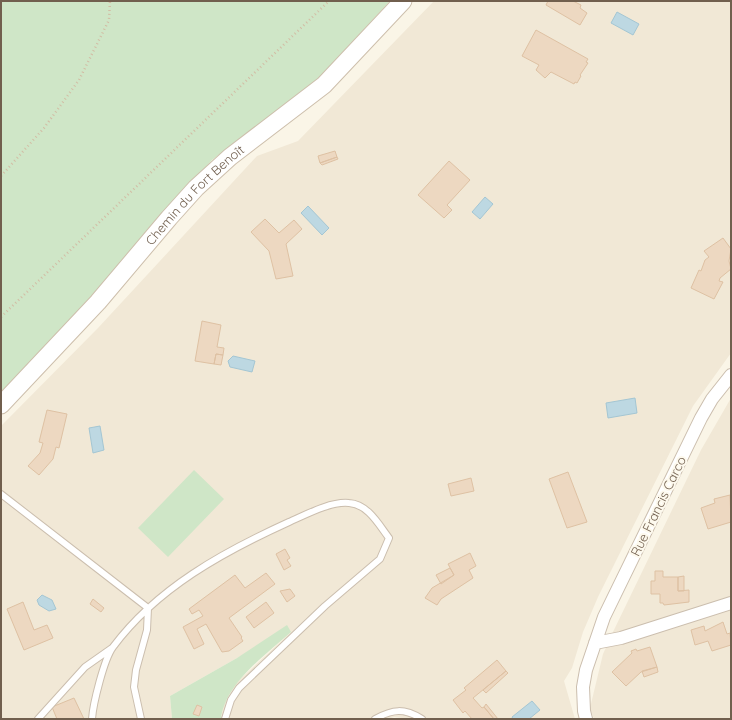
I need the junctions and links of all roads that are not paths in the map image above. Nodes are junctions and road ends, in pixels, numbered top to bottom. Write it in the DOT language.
graph roads {
  1 [pos="403,1"];
  2 [pos="731,375"];
  3 [pos="1,405"];
  4 [pos="1,494"];
  5 [pos="731,603"];
  6 [pos="148,608"];
  7 [pos="595,643"];
  8 [pos="112,648"];
  9 [pos="38,719"];
  10 [pos="92,719"];
  11 [pos="141,719"];
  12 [pos="225,719"];
  13 [pos="375,719"];
  14 [pos="422,719"];
  15 [pos="586,719"];
  1 -- 3 [label="street, Chemin du Fort Benoît"];
  2 -- 7 [label="street, Rue Francis Carco"];
  4 -- 6 [label="lane"];
  5 -- 7 [label="street"];
  6 -- 8 [label="lane"];
  6 -- 11 [label="lane"];
  6 -- 12 [label="lane"];
  7 -- 15 [label="street, Rue Francis Carco"];
  8 -- 9 [label="lane"];
  8 -- 10 [label="lane"];
  13 -- 14 [label="lane"];
}
